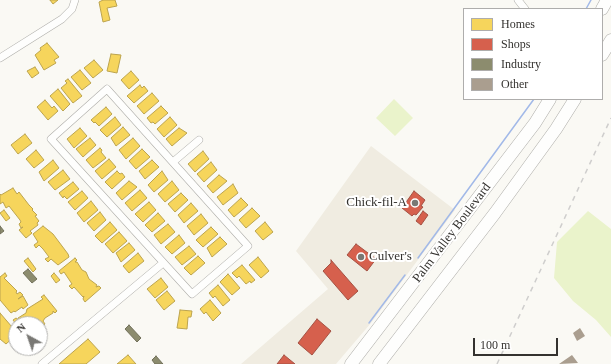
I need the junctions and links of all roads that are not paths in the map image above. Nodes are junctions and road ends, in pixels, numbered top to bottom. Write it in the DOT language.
graph roads {
  1 [pos="75,0"];
  2 [pos="518,0"];
  3 [pos="524,8"];
  4 [pos="611,40"];
  5 [pos="603,53"];
  6 [pos="0,58"];
  7 [pos="549,100"];
  8 [pos="574,100"];
  9 [pos="199,140"];
  10 [pos="173,162"];
  11 [pos="163,263"];
  12 [pos="42,364"];
  13 [pos="351,364"];
  14 [pos="379,364"];
  1 -- 6 [label="street"];
  2 -- 3 [label="street"];
  4 -- 5 [label="highway"];
  7 -- 13 [label="highway, Palm Valley Boulevard"];
  8 -- 14 [label="highway, Palm Valley Boulevard"];
  9 -- 10 [label="street"];
  10 -- 11 [label="street"];
  10 -- 11 [label="street"];
  11 -- 12 [label="street"];
}
